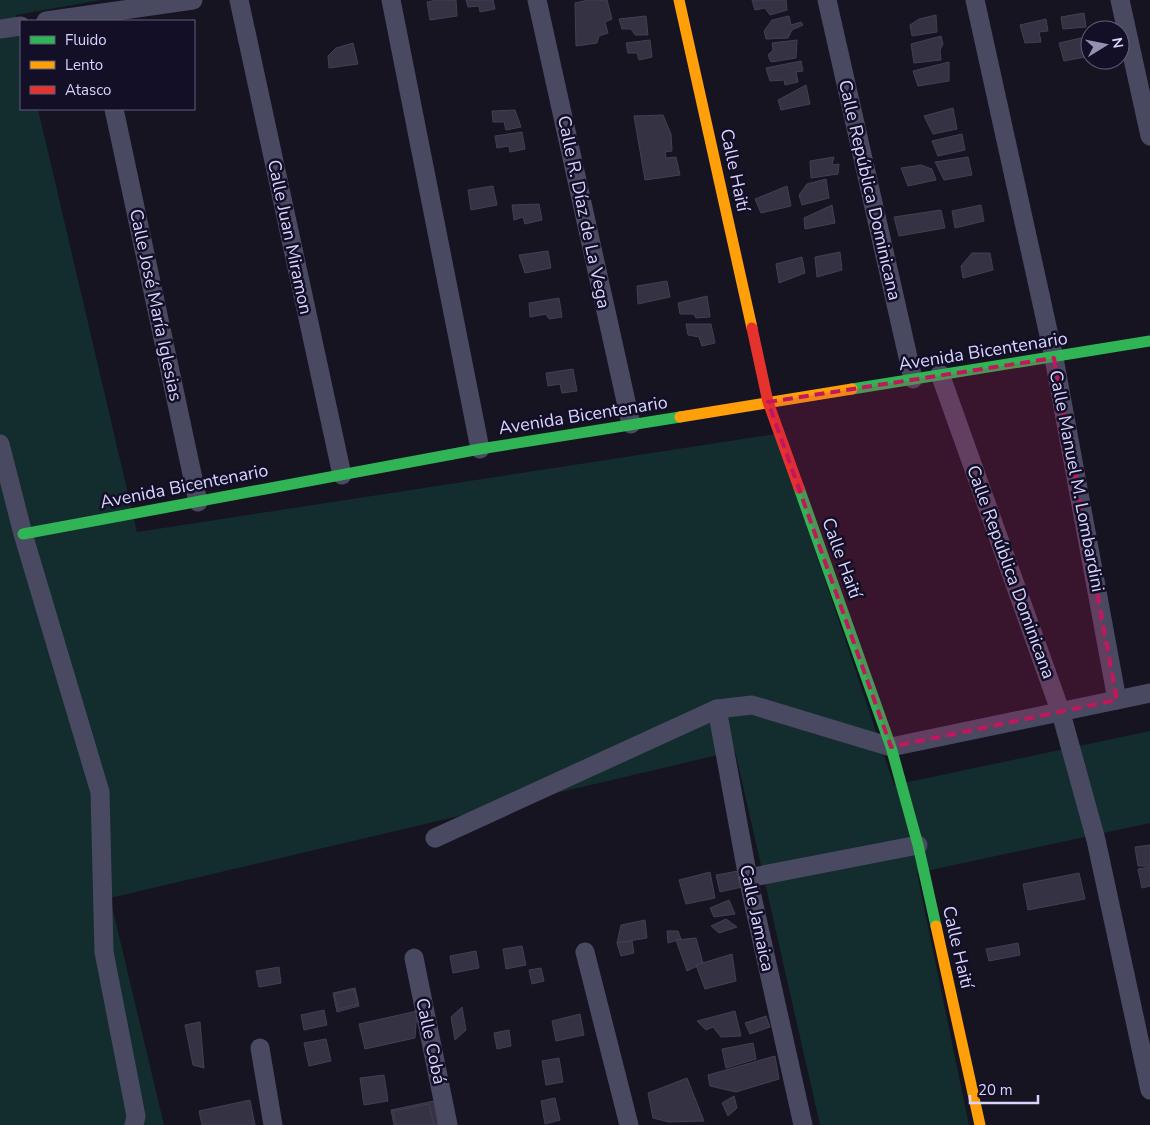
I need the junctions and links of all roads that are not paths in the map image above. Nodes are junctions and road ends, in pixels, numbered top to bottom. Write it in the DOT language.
graph roads {
  1 [pos="193,0"];
  2 [pos="238,0"];
  3 [pos="391,0"];
  4 [pos="537,0"];
  5 [pos="679,0"];
  6 [pos="827,0"];
  7 [pos="975,0"];
  8 [pos="1120,0"];
  9 [pos="95,17"];
  10 [pos="58,20"];
  11 [pos="20,26"];
  12 [pos="0,29"];
  13 [pos="114,110"];
  14 [pos="1150,136"];
  15 [pos="1150,341"];
  16 [pos="1054,358"];
  17 [pos="940,374"];
  18 [pos="913,379"];
  19 [pos="768,402"];
  20 [pos="631,424"];
  21 [pos="0,444"];
  22 [pos="480,449"];
  23 [pos="342,475"];
  24 [pos="198,502"];
  25 [pos="23,534"];
  26 [pos="1150,693"];
  27 [pos="1118,700"];
  28 [pos="717,709"];
  29 [pos="1061,713"];
  30 [pos="891,747"];
  31 [pos="435,838"];
  32 [pos="918,845"];
  33 [pos="748,878"];
  34 [pos="585,952"];
  35 [pos="414,958"];
  36 [pos="260,1048"];
  37 [pos="1150,1090"];
  38 [pos="134,1125"];
  39 [pos="273,1125"];
  40 [pos="448,1125"];
  41 [pos="629,1125"];
  42 [pos="803,1125"];
  43 [pos="980,1125"];
  1 -- 9 [label="street"];
  2 -- 23 [label="street, Calle Juan Miramon"];
  3 -- 22 [label="street"];
  4 -- 20 [label="street, Calle R. Díaz de La Vega"];
  5 -- 19 [label="street, Calle Haití"];
  6 -- 18 [label="street, Calle República Dominicana"];
  7 -- 16 [label="street, Calle Manuel M. Lombardini"];
  8 -- 14 [label="street"];
  9 -- 10 [label="street"];
  11 -- 12 [label="street"];
  13 -- 24 [label="street, Calle José María Iglesias"];
  15 -- 16 [label="street, Avenida Bicentenario"];
  16 -- 17 [label="street, Avenida Bicentenario"];
  16 -- 27 [label="street, Calle Manuel M. Lombardini"];
  17 -- 18 [label="street, Avenida Bicentenario"];
  17 -- 29 [label="street, Calle República Dominicana"];
  18 -- 19 [label="street, Avenida Bicentenario"];
  19 -- 20 [label="street, Avenida Bicentenario"];
  19 -- 30 [label="street, Calle Haití"];
  20 -- 22 [label="street, Avenida Bicentenario"];
  21 -- 25 [label="street"];
  22 -- 23 [label="street, Avenida Bicentenario"];
  23 -- 24 [label="street, Avenida Bicentenario"];
  24 -- 25 [label="street, Avenida Bicentenario"];
  25 -- 38 [label="street"];
  26 -- 27 [label="street"];
  27 -- 29 [label="street"];
  28 -- 30 [label="street"];
  28 -- 31 [label="street"];
  28 -- 33 [label="street, Calle Jamaica"];
  29 -- 30 [label="street"];
  29 -- 37 [label="street, Calle República Dominicana"];
  30 -- 32 [label="street, Calle Haití"];
  32 -- 33 [label="street"];
  32 -- 43 [label="street, Calle Haití"];
  33 -- 42 [label="street, Calle Jamaica"];
  34 -- 41 [label="street"];
  35 -- 40 [label="street, Calle Cobá"];
  36 -- 39 [label="street"];
}
